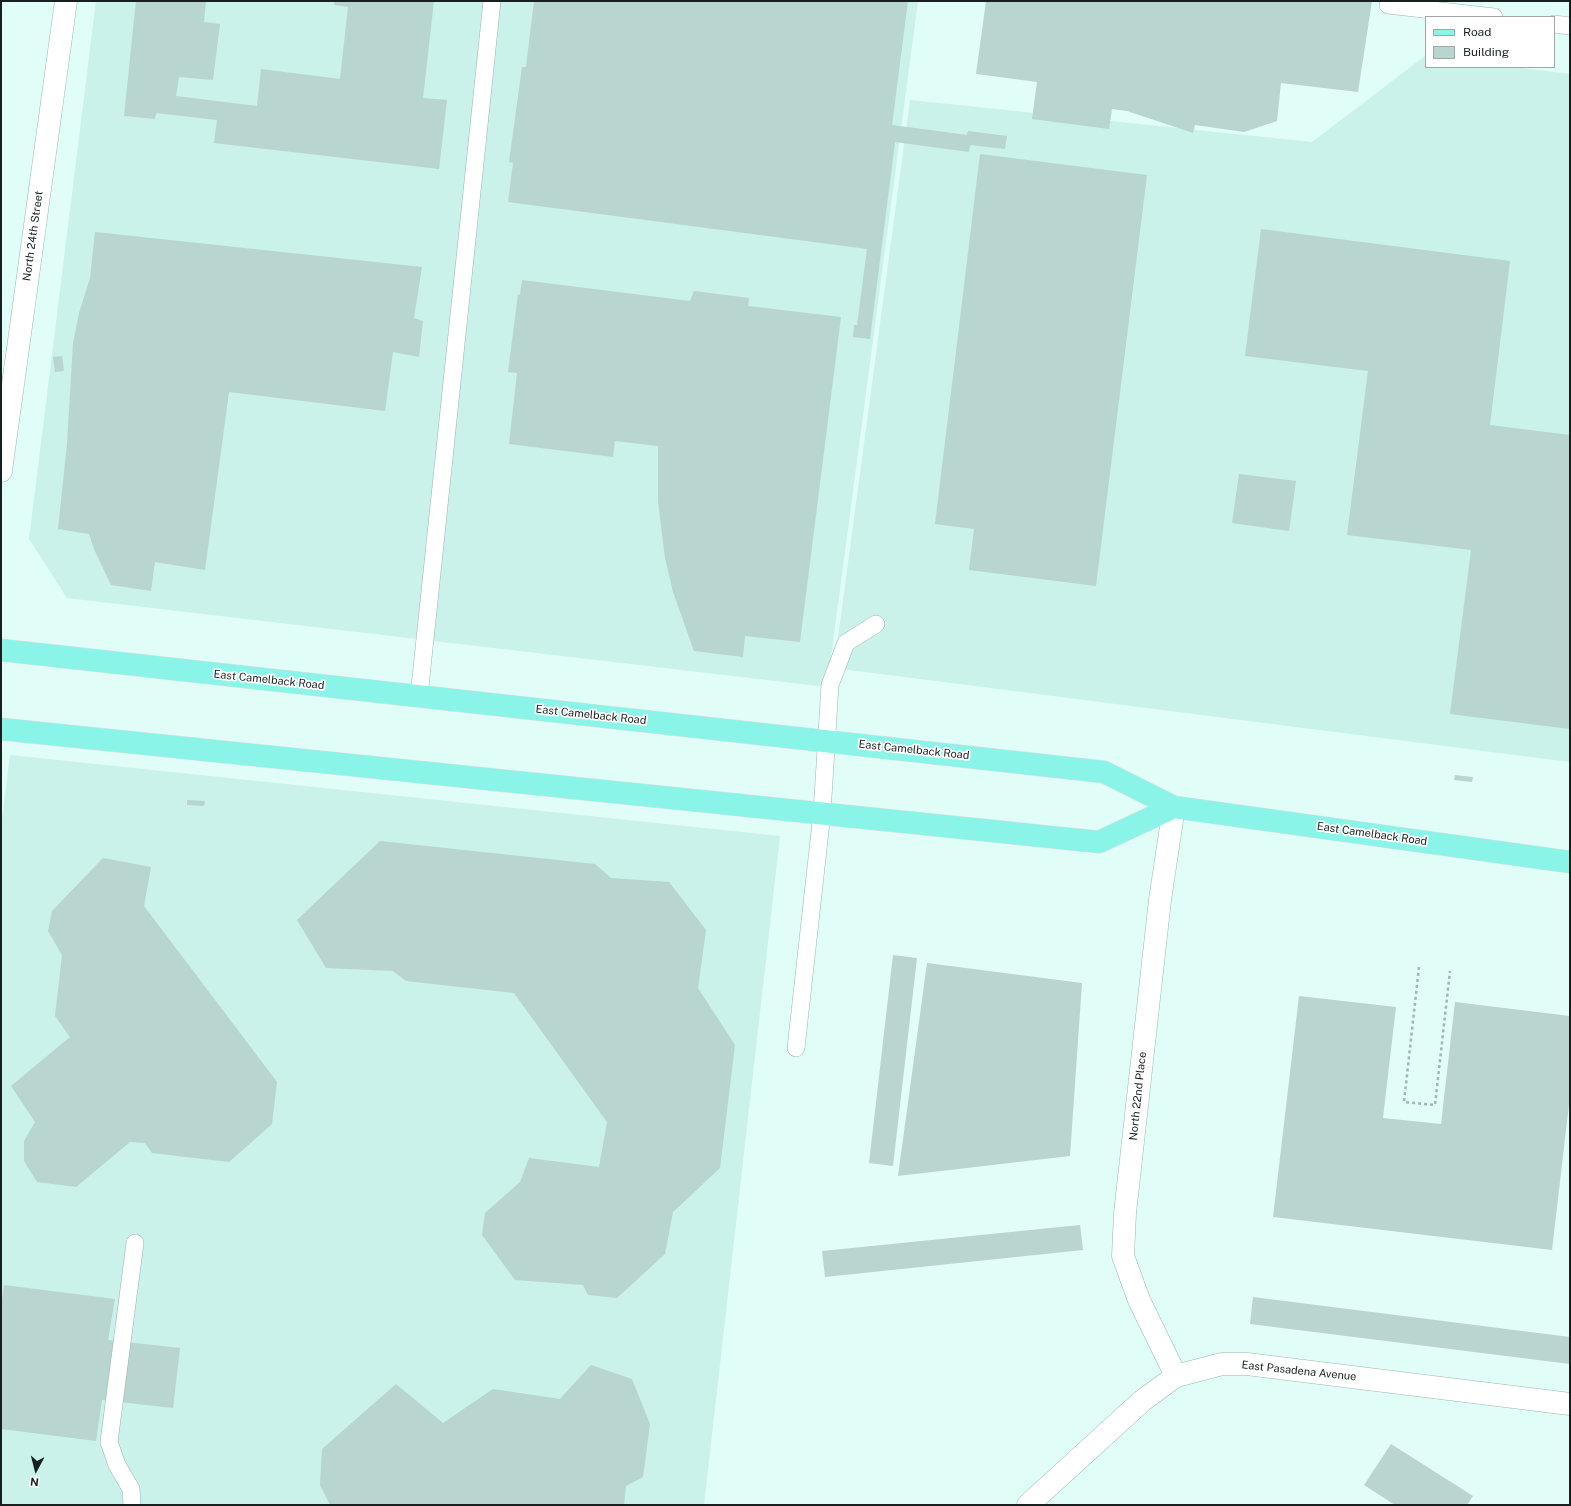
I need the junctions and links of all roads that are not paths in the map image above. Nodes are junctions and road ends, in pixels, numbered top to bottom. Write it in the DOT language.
graph roads {
  1 [pos="66,1"];
  2 [pos="492,1"];
  3 [pos="1388,5"];
  4 [pos="1485,16"];
  5 [pos="1555,24"];
  6 [pos="1570,26"];
  7 [pos="1,471"];
  8 [pos="876,624"];
  9 [pos="1,650"];
  10 [pos="419,696"];
  11 [pos="1,729"];
  12 [pos="826,740"];
  13 [pos="1174,807"];
  14 [pos="822,813"];
  15 [pos="1570,862"];
  16 [pos="796,1048"];
  17 [pos="135,1243"];
  18 [pos="1176,1376"];
  19 [pos="1570,1404"];
  20 [pos="132,1505"];
  21 [pos="1028,1505"];
  1 -- 7 [label="street, North 24th Street"];
  2 -- 10 [label="lane"];
  3 -- 4 [label="lane"];
  5 -- 6 [label="lane"];
  8 -- 12 [label="lane"];
  9 -- 10 [label="main road, East Camelback Road"];
  10 -- 12 [label="main road, East Camelback Road"];
  11 -- 14 [label="main road"];
  12 -- 13 [label="main road, East Camelback Road"];
  12 -- 14 [label="lane"];
  13 -- 14 [label="main road"];
  13 -- 15 [label="main road, East Camelback Road"];
  13 -- 18 [label="street, North 22nd Place"];
  14 -- 16 [label="lane"];
  17 -- 20 [label="lane"];
  18 -- 19 [label="street, East Pasadena Avenue"];
  18 -- 21 [label="street, East Pasadena Avenue"];
}
